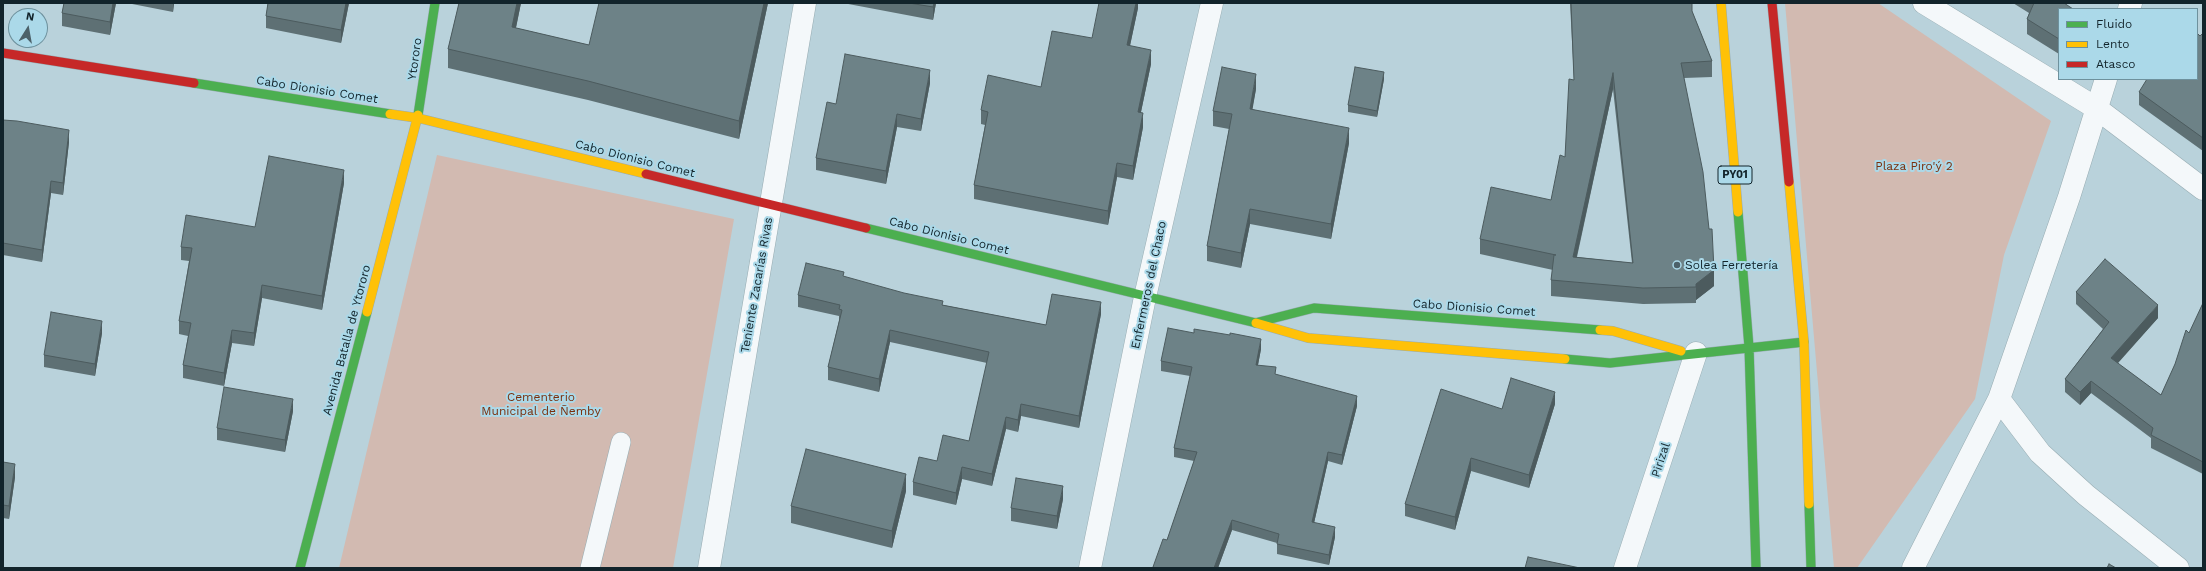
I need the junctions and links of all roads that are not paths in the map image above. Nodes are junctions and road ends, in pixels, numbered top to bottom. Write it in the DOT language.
graph roads {
  1 [pos="435,3"];
  2 [pos="805,3"];
  3 [pos="1212,3"];
  4 [pos="1721,3"];
  5 [pos="1772,3"];
  6 [pos="1924,3"];
  7 [pos="3,53"];
  8 [pos="2106,80"];
  9 [pos="2096,108"];
  10 [pos="418,118"];
  11 [pos="2203,188"];
  12 [pos="770,204"];
  13 [pos="1145,297"];
  14 [pos="1254,323"];
  15 [pos="1804,342"];
  16 [pos="1749,347"];
  17 [pos="1694,353"];
  18 [pos="1999,399"];
  19 [pos="621,442"];
  20 [pos="300,568"];
  21 [pos="590,568"];
  22 [pos="709,568"];
  23 [pos="1090,568"];
  24 [pos="1625,568"];
  25 [pos="1756,568"];
  26 [pos="1811,568"];
  27 [pos="1913,568"];
  28 [pos="2178,568"];
  1 -- 10 [label="main road, Ytororo"];
  2 -- 12 [label="street, Teniente Zacarías Rivas"];
  3 -- 13 [label="street, Enfermeros del Chaco"];
  4 -- 16 [label="main road, PY01"];
  5 -- 15 [label="main road"];
  6 -- 9 [label="street"];
  7 -- 10 [label="main road, Cabo Dionisio Comet"];
  8 -- 9 [label="street"];
  9 -- 11 [label="street"];
  9 -- 18 [label="street"];
  10 -- 12 [label="main road, Cabo Dionisio Comet"];
  10 -- 20 [label="main road, Avenida Batalla de Ytororo"];
  12 -- 13 [label="main road, Cabo Dionisio Comet"];
  12 -- 22 [label="street, Teniente Zacarías Rivas"];
  13 -- 14 [label="main road, Cabo Dionisio Comet"];
  13 -- 23 [label="street, Enfermeros del Chaco"];
  14 -- 17 [label="main road, Cabo Dionisio Comet"];
  14 -- 17 [label="main road, Cabo Dionisio Comet"];
  15 -- 16 [label="main road, Cabo Dionisio Comet"];
  15 -- 26 [label="main road"];
  16 -- 17 [label="main road, Cabo Dionisio Comet"];
  16 -- 25 [label="main road, PY01"];
  17 -- 24 [label="street, Pirizal"];
  18 -- 27 [label="street"];
  18 -- 28 [label="street"];
  19 -- 21 [label="lane"];
}
